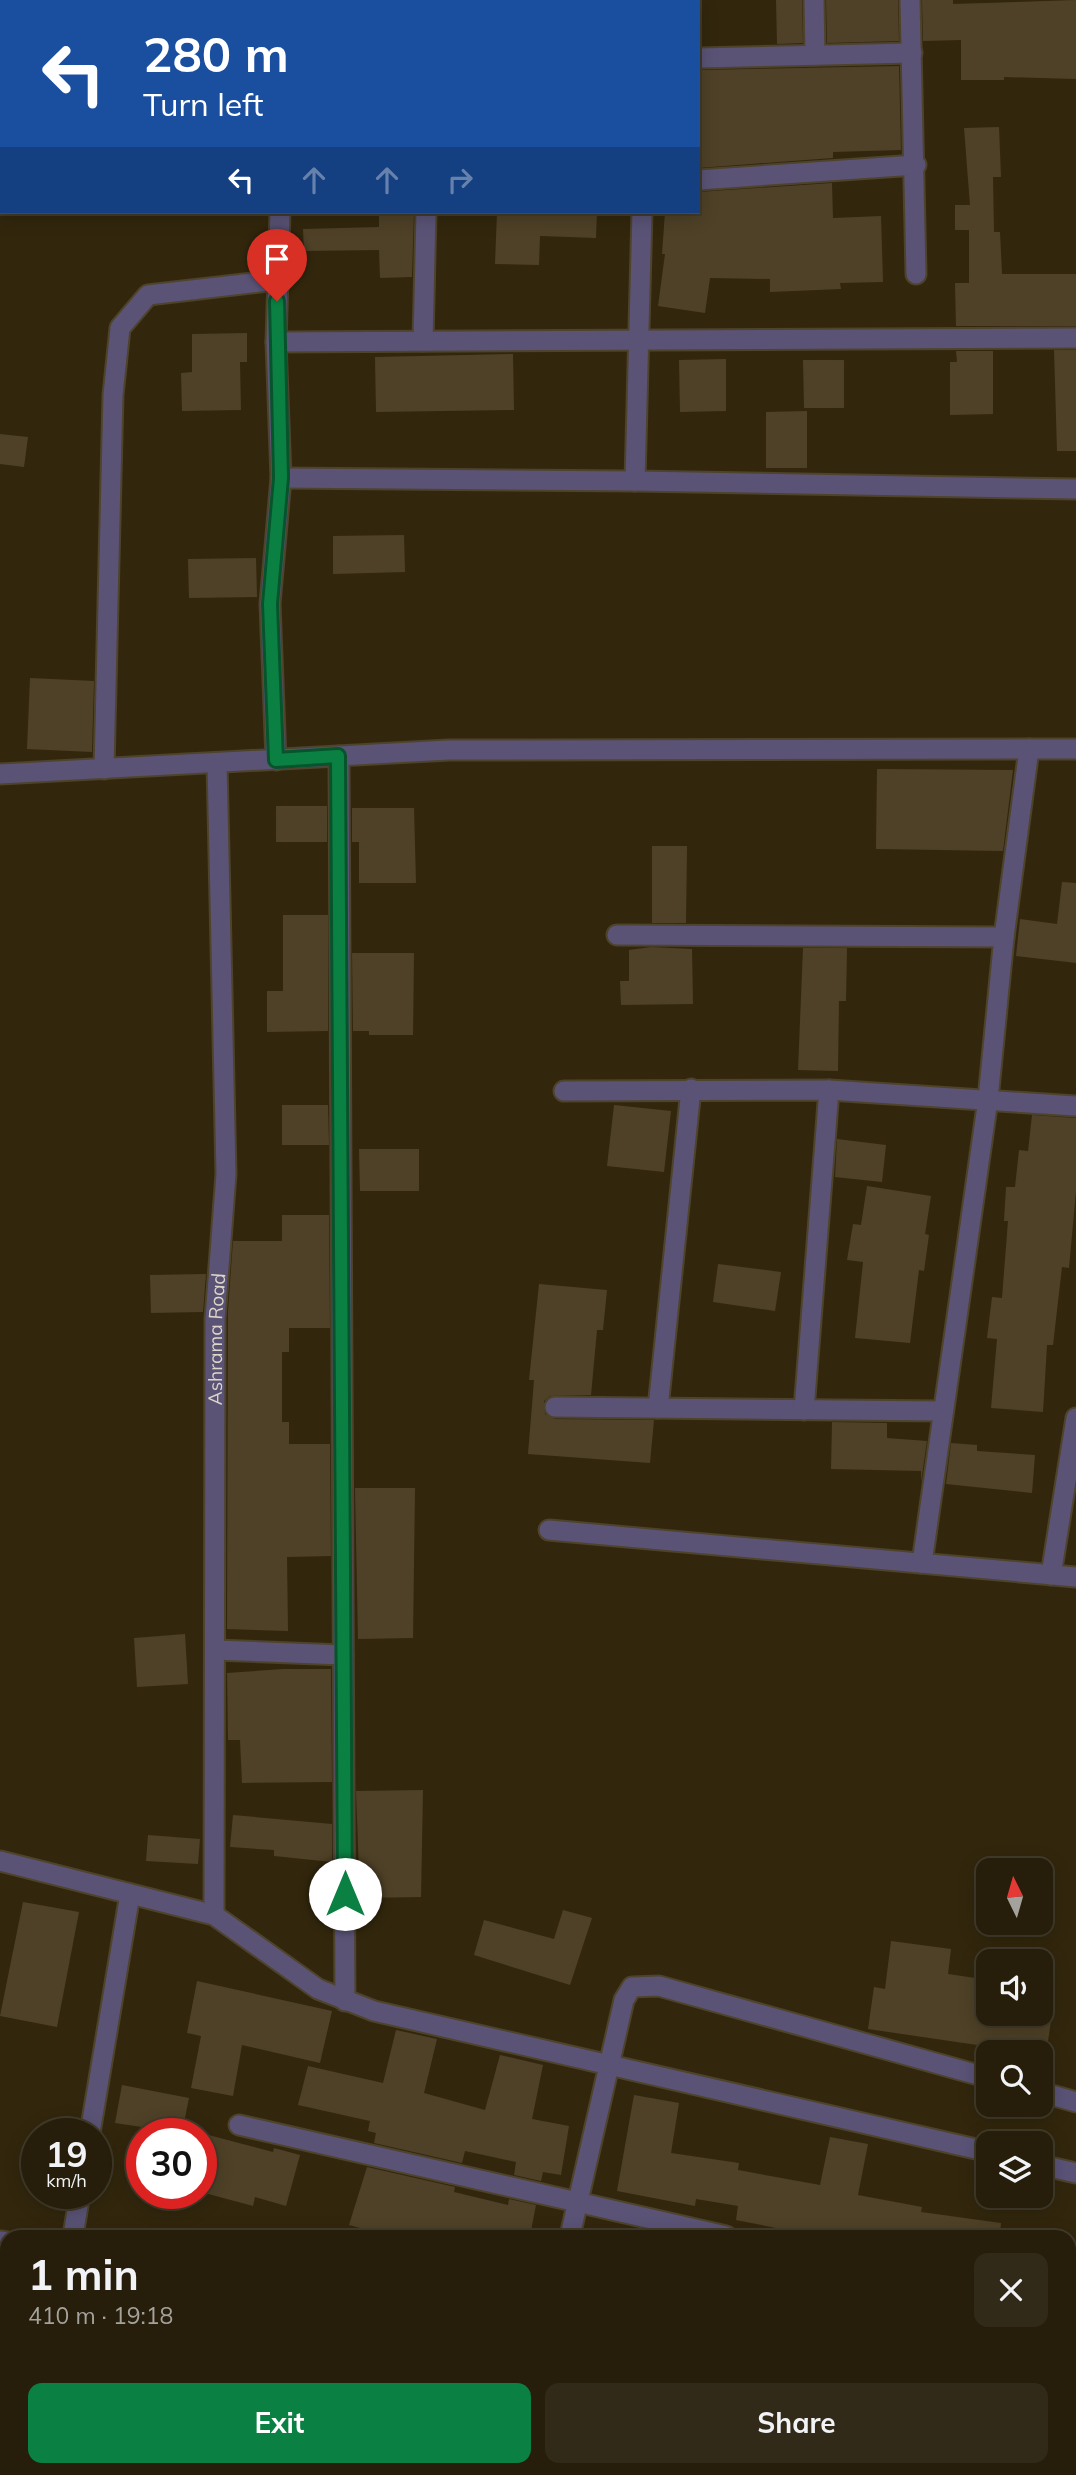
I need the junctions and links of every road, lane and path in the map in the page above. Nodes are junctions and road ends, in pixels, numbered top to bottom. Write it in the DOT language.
graph roads {
  1 [pos="814,0"];
  2 [pos="910,0"];
  3 [pos="912,53"];
  4 [pos="815,55"];
  5 [pos="700,58"];
  6 [pos="916,165"];
  7 [pos="700,180"];
  8 [pos="280,214"];
  9 [pos="426,214"];
  10 [pos="642,214"];
  11 [pos="916,274"];
  12 [pos="278,280"];
  13 [pos="1076,338"];
  14 [pos="423,341"];
  15 [pos="638,341"];
  16 [pos="276,342"];
  17 [pos="281,478"];
  18 [pos="635,481"];
  19 [pos="1076,489"];
  20 [pos="1029,749"];
  21 [pos="1076,749"];
  22 [pos="338,756"];
  23 [pos="276,760"];
  24 [pos="217,763"];
  25 [pos="104,769"];
  26 [pos="0,774"];
  27 [pos="617,935"];
  28 [pos="1004,937"];
  29 [pos="691,1089"];
  30 [pos="828,1090"];
  31 [pos="564,1091"];
  32 [pos="988,1099"];
  33 [pos="1076,1106"];
  34 [pos="555,1407"];
  35 [pos="658,1408"];
  36 [pos="804,1410"];
  37 [pos="943,1411"];
  38 [pos="1076,1418"];
  39 [pos="550,1530"];
  40 [pos="922,1563"];
  41 [pos="1051,1575"];
  42 [pos="1076,1577"];
  43 [pos="215,1650"];
  44 [pos="344,1654"];
  45 [pos="0,1861"];
  46 [pos="130,1894"];
  47 [pos="214,1915"];
  48 [pos="345,2001"];
  49 [pos="609,2064"];
  50 [pos="976,2074"];
  51 [pos="1053,2095"];
  52 [pos="1076,2102"];
  53 [pos="93,2118"];
  54 [pos="239,2125"];
  55 [pos="976,2149"];
  56 [pos="1053,2168"];
  57 [pos="1076,2173"];
  58 [pos="578,2202"];
  59 [pos="77,2209"];
  60 [pos="74,2230"];
  61 [pos="571,2230"];
  62 [pos="700,2230"];
  1 -- 4 [label="street"];
  2 -- 3 [label="street"];
  3 -- 4 [label="street"];
  3 -- 6 [label="street"];
  4 -- 5 [label="street"];
  6 -- 7 [label="street"];
  6 -- 11 [label="street"];
  8 -- 12 [label="street"];
  9 -- 14 [label="street"];
  10 -- 15 [label="street"];
  12 -- 16 [label="street"];
  12 -- 25 [label="street"];
  13 -- 15 [label="street"];
  14 -- 15 [label="street"];
  14 -- 16 [label="street"];
  15 -- 18 [label="street"];
  16 -- 17 [label="street"];
  17 -- 18 [label="street"];
  17 -- 23 [label="street"];
  18 -- 19 [label="street"];
  20 -- 21 [label="street"];
  20 -- 22 [label="street"];
  20 -- 28 [label="street"];
  22 -- 23 [label="street"];
  22 -- 44 [label="street"];
  23 -- 24 [label="street"];
  24 -- 25 [label="street"];
  24 -- 43 [label="street, Ashrama Road"];
  25 -- 26 [label="street"];
  27 -- 28 [label="street"];
  28 -- 32 [label="street"];
  29 -- 30 [label="street"];
  29 -- 31 [label="street"];
  29 -- 35 [label="street"];
  30 -- 32 [label="street"];
  30 -- 36 [label="street"];
  32 -- 33 [label="street"];
  32 -- 37 [label="street"];
  34 -- 35 [label="street"];
  35 -- 36 [label="street"];
  36 -- 37 [label="street"];
  37 -- 40 [label="street"];
  38 -- 41 [label="street"];
  39 -- 40 [label="street"];
  40 -- 41 [label="street"];
  41 -- 42 [label="street"];
  43 -- 44 [label="street"];
  43 -- 47 [label="street, Ashrama Road"];
  44 -- 48 [label="street"];
  45 -- 46 [label="street"];
  46 -- 47 [label="street"];
  46 -- 53 [label="street"];
  47 -- 48 [label="street"];
  48 -- 49 [label="street"];
  49 -- 50 [label="street"];
  49 -- 55 [label="street"];
  49 -- 58 [label="street"];
  51 -- 52 [label="street"];
  54 -- 58 [label="street"];
  56 -- 57 [label="street"];
  58 -- 61 [label="street"];
  58 -- 62 [label="street"];
  59 -- 60 [label="street"];
}
